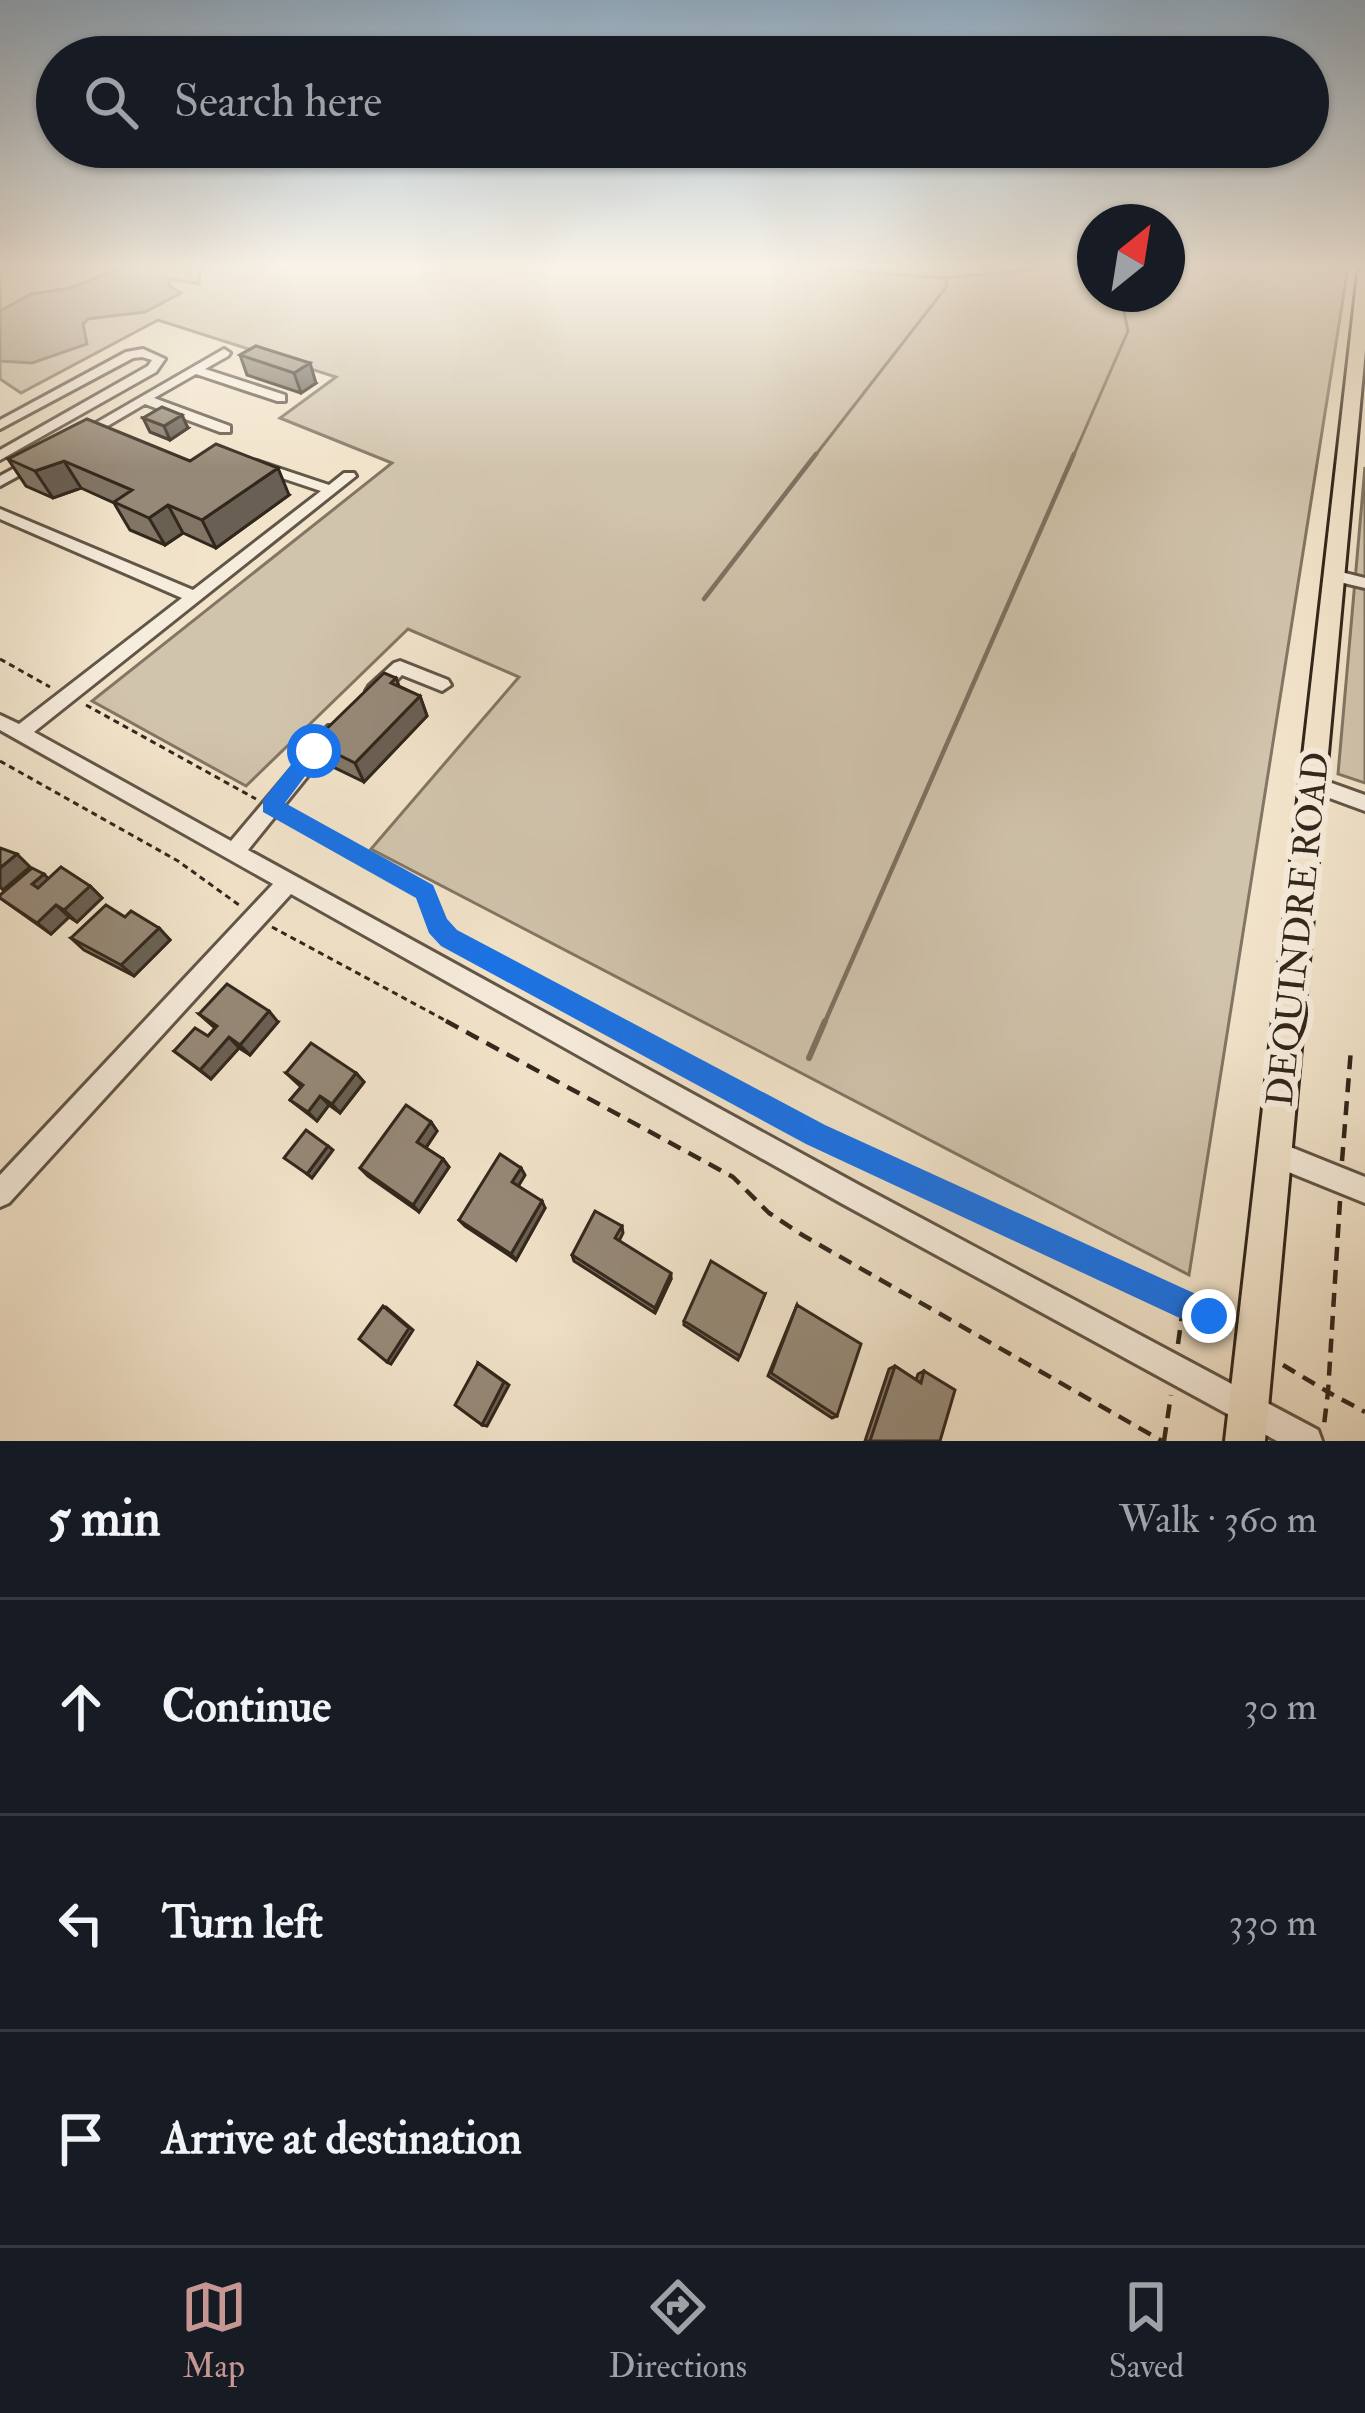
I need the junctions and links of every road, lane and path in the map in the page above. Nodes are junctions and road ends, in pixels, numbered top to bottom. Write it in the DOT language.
graph roads {
  1 [pos="1362,334"];
  2 [pos="224,353"];
  3 [pos="195,370"];
  4 [pos="1360,377"];
  5 [pos="281,398"];
  6 [pos="144,399"];
  7 [pos="85,407"];
  8 [pos="112,417"];
  9 [pos="0,425"];
  10 [pos="225,429"];
  11 [pos="75,439"];
  12 [pos="56,449"];
  13 [pos="0,456"];
  14 [pos="247,464"];
  15 [pos="350,476"];
  16 [pos="0,482"];
  17 [pos="331,490"];
  18 [pos="0,514"];
  19 [pos="20,522"];
  20 [pos="0,534"];
  21 [pos="1333,574"];
  22 [pos="1365,583"];
  23 [pos="195,597"];
  24 [pos="0,658"];
  25 [pos="442,685"];
  26 [pos="59,692"];
  27 [pos="86,706"];
  28 [pos="10,728"];
  29 [pos="0,761"];
  30 [pos="1312,784"];
  31 [pos="1365,803"];
  32 [pos="271,806"];
  33 [pos="234,852"];
  34 [pos="288,883"];
  35 [pos="238,904"];
  36 [pos="273,927"];
  37 [pos="1351,1049"];
  38 [pos="1273,1153"];
  39 [pos="1353,1184"];
  40 [pos="0,1194"];
  41 [pos="1184,1301"];
  42 [pos="1209,1316"];
  43 [pos="1180,1329"];
  44 [pos="1306,1380"];
  45 [pos="1328,1392"];
  46 [pos="1365,1412"];
  47 [pos="1168,1414"];
  48 [pos="1246,1424"];
  49 [pos="1163,1441"];
  50 [pos="1307,1441"];
  51 [pos="1323,1441"];
  1 -- 4 [label="main road, DEQUINDRE ROAD"];
  2 -- 3 [label="street"];
  3 -- 5 [label="street"];
  3 -- 6 [label="street"];
  4 -- 21 [label="main road, DEQUINDRE ROAD"];
  6 -- 8 [label="street"];
  6 -- 10 [label="street"];
  7 -- 8 [label="street"];
  7 -- 9 [label="street"];
  7 -- 13 [label="street"];
  8 -- 11 [label="street"];
  12 -- 16 [label="street"];
  14 -- 17 [label="street"];
  15 -- 17 [label="street"];
  17 -- 23 [label="street"];
  18 -- 19 [label="street"];
  19 -- 20 [label="street"];
  19 -- 23 [label="street"];
  21 -- 22 [label="street"];
  21 -- 30 [label="main road, DEQUINDRE ROAD"];
  23 -- 28 [label="street"];
  24 -- 26 [label="path"];
  25 -- 32 [label="street"];
  27 -- 32 [label="path"];
  28 -- 33 [label="street"];
  29 -- 35 [label="path"];
  30 -- 31 [label="street"];
  30 -- 38 [label="main road, DEQUINDRE ROAD"];
  32 -- 33 [label="street"];
  32 -- 41 [label="path"];
  33 -- 34 [label="street"];
  34 -- 40 [label="street"];
  34 -- 48 [label="street"];
  36 -- 49 [label="path"];
  37 -- 39 [label="path"];
  38 -- 39 [label="street"];
  38 -- 48 [label="main road, DEQUINDRE ROAD"];
  39 -- 45 [label="path"];
  41 -- 42 [label="path"];
  41 -- 43 [label="path"];
  44 -- 45 [label="path"];
  45 -- 46 [label="path"];
  45 -- 51 [label="path"];
  47 -- 49 [label="path"];
  48 -- 50 [label="street"];
}
